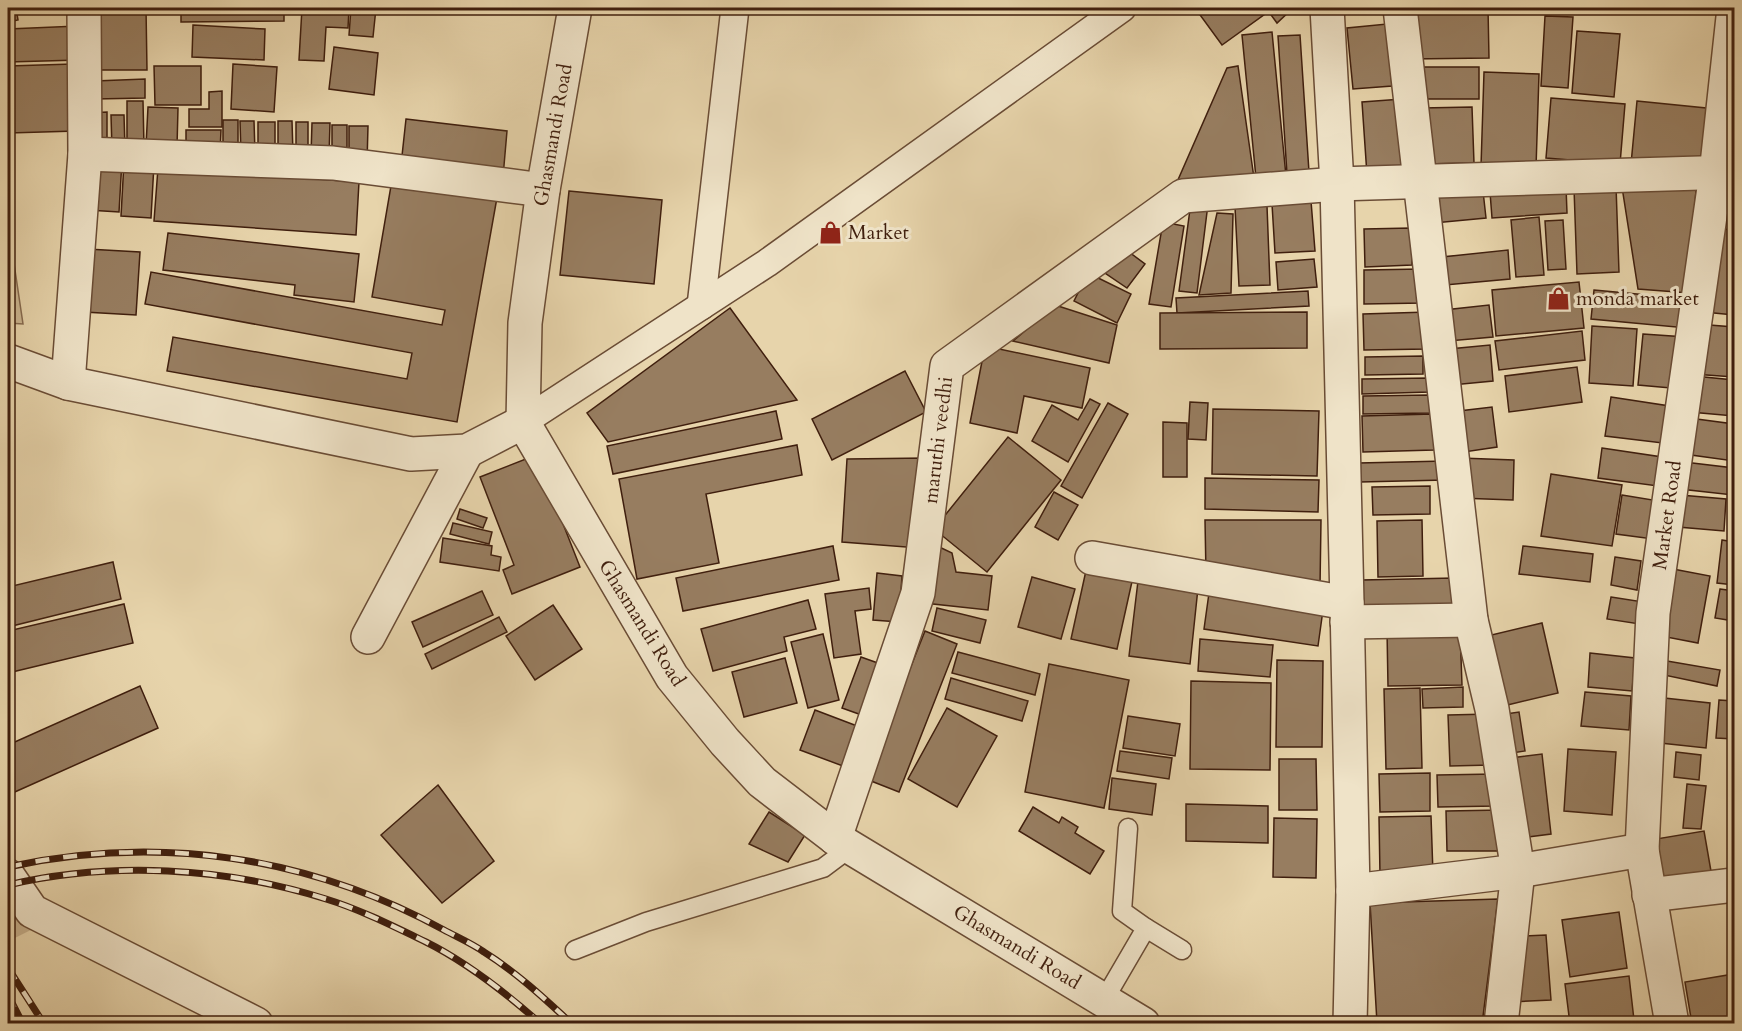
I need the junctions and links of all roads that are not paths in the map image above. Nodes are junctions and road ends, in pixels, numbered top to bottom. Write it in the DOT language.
graph roads {
  1 [pos="84,8"];
  2 [pos="575,8"];
  3 [pos="735,8"];
  4 [pos="1122,8"];
  5 [pos="1328,8"];
  6 [pos="1400,8"];
  7 [pos="1734,8"];
  8 [pos="85,154"];
  9 [pos="1725,173"];
  10 [pos="1422,182"];
  11 [pos="1337,184"];
  12 [pos="543,190"];
  13 [pos="701,306"];
  14 [pos="8,361"];
  15 [pos="68,383"];
  16 [pos="523,422"];
  17 [pos="467,451"];
  18 [pos="1092,558"];
  19 [pos="1347,612"];
  20 [pos="1471,620"];
  21 [pos="368,637"];
  22 [pos="1128,828"];
  23 [pos="843,842"];
  24 [pos="1642,850"];
  25 [pos="1518,872"];
  26 [pos="8,876"];
  27 [pos="1734,885"];
  28 [pos="1353,891"];
  29 [pos="1649,895"];
  30 [pos="1146,928"];
  31 [pos="575,950"];
  32 [pos="1182,950"];
  33 [pos="1104,1000"];
  34 [pos="256,1023"];
  35 [pos="1143,1023"];
  36 [pos="1350,1023"];
  37 [pos="1501,1023"];
  38 [pos="1672,1023"];
  1 -- 8 [label="street"];
  2 -- 12 [label="street, Ghasmandi Road"];
  3 -- 13 [label="street"];
  4 -- 13 [label="street"];
  5 -- 11 [label="street"];
  6 -- 10 [label="street"];
  7 -- 9 [label="street, Market Road"];
  8 -- 12 [label="street"];
  8 -- 15 [label="street"];
  9 -- 10 [label="street, maruthi veedhi"];
  9 -- 24 [label="street, Market Road"];
  10 -- 11 [label="street, maruthi veedhi"];
  10 -- 20 [label="street"];
  11 -- 19 [label="street"];
  11 -- 23 [label="street, maruthi veedhi"];
  12 -- 16 [label="street, Ghasmandi Road"];
  13 -- 16 [label="street"];
  14 -- 15 [label="street"];
  15 -- 17 [label="street"];
  16 -- 17 [label="street"];
  16 -- 23 [label="street, Ghasmandi Road"];
  17 -- 21 [label="street"];
  18 -- 19 [label="street"];
  19 -- 20 [label="street"];
  19 -- 28 [label="street"];
  20 -- 25 [label="street"];
  22 -- 30 [label="lane"];
  23 -- 31 [label="lane"];
  23 -- 33 [label="street, Ghasmandi Road"];
  24 -- 25 [label="street"];
  24 -- 29 [label="street, Market Road"];
  25 -- 28 [label="street"];
  25 -- 37 [label="street"];
  26 -- 34 [label="street"];
  27 -- 29 [label="street"];
  28 -- 36 [label="street"];
  29 -- 38 [label="street, Market Road"];
  30 -- 32 [label="lane"];
  30 -- 33 [label="lane"];
  33 -- 35 [label="street, Ghasmandi Road"];
}
